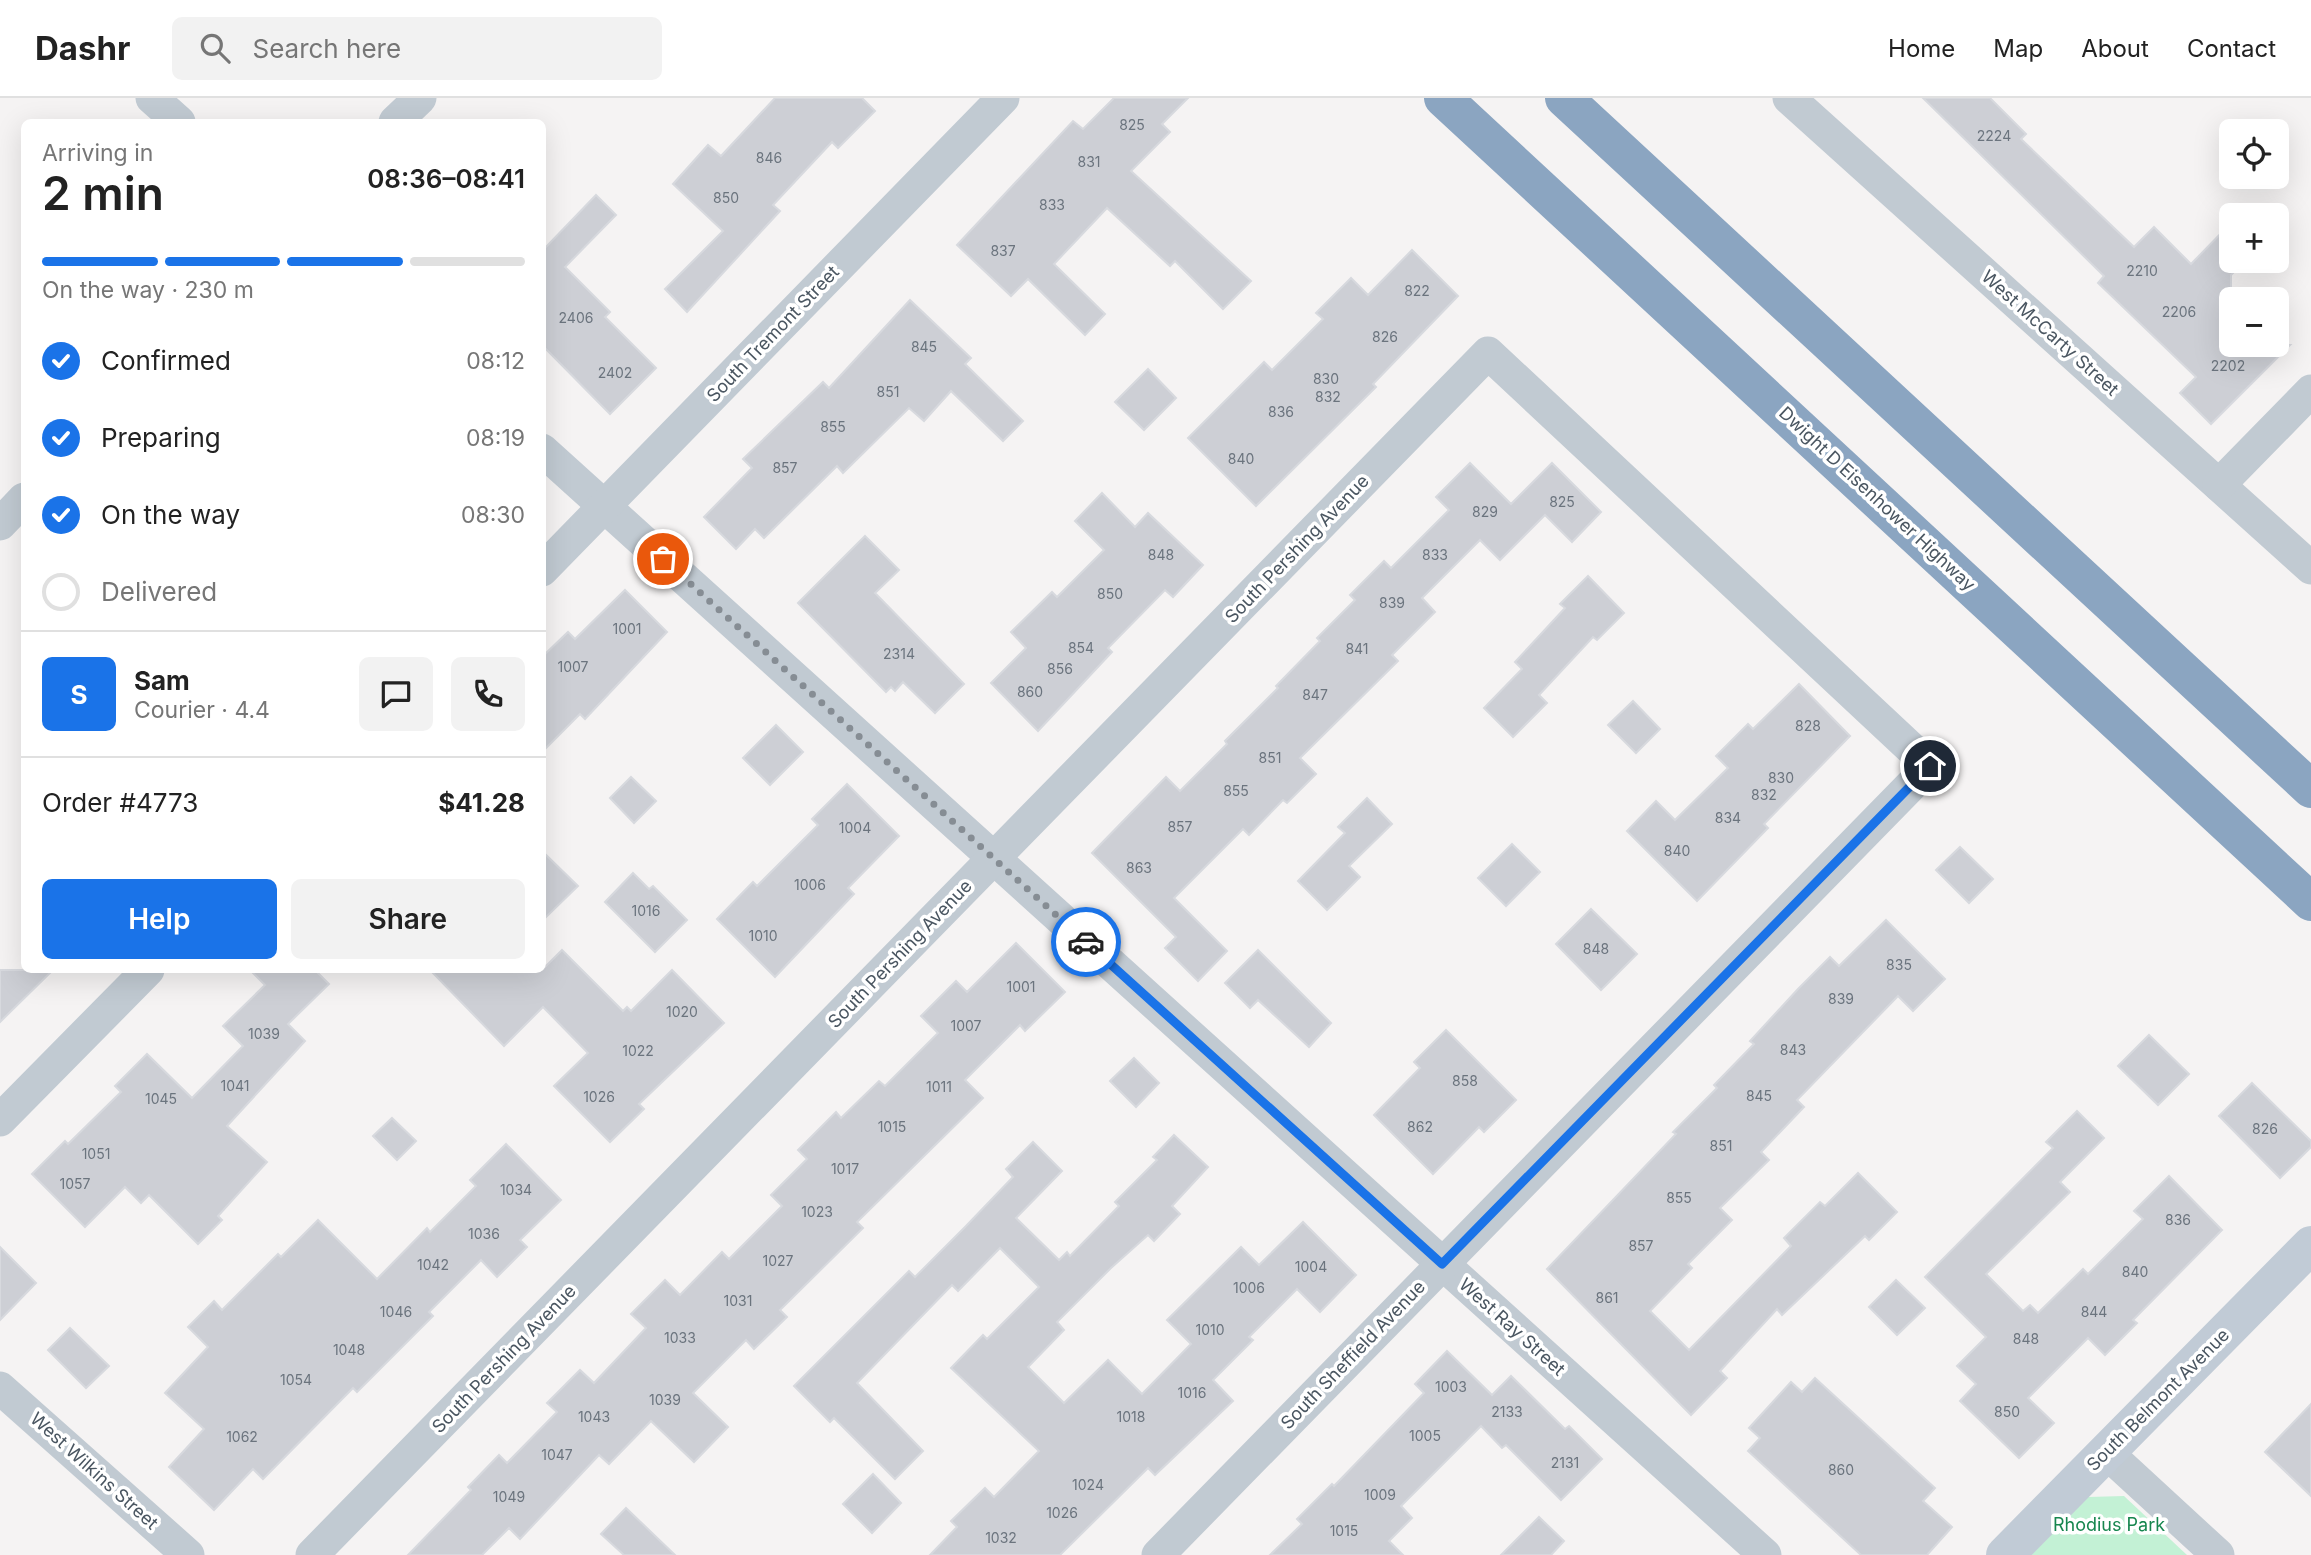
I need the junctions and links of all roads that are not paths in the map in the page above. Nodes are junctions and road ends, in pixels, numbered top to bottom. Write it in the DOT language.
graph roads {
  1 [pos="152,98"];
  2 [pos="420,98"];
  3 [pos="1003,98"];
  4 [pos="1443,98"];
  5 [pos="1564,98"];
  6 [pos="1788,98"];
  7 [pos="176,119"];
  8 [pos="398,119"];
  9 [pos="1488,353"];
  10 [pos="2311,391"];
  11 [pos="546,454"];
  12 [pos="2219,485"];
  13 [pos="21,502"];
  14 [pos="605,506"];
  15 [pos="0,524"];
  16 [pos="546,566"];
  17 [pos="2311,568"];
  18 [pos="2311,789"];
  19 [pos="994,858"];
  20 [pos="2311,902"];
  21 [pos="145,973"];
  22 [pos="0,1120"];
  23 [pos="2311,1245"];
  24 [pos="1442,1264"];
  25 [pos="0,1388"];
  26 [pos="2106,1452"];
  27 [pos="188,1555"];
  28 [pos="312,1555"];
  29 [pos="1157,1555"];
  30 [pos="1765,1555"];
  31 [pos="2006,1555"];
  32 [pos="2218,1555"];
  1 -- 7 [label="street"];
  2 -- 8 [label="street"];
  3 -- 14 [label="street, South Tremont Street"];
  4 -- 20 [label="highway, Dwight D Eisenhower Highway"];
  5 -- 18 [label="highway"];
  6 -- 12 [label="street, West McCarty Street"];
  9 -- 19 [label="street, South Pershing Avenue"];
  9 -- 24 [label="street, South Sheffield Avenue"];
  10 -- 12 [label="street"];
  11 -- 14 [label="street, West Ray Street"];
  12 -- 17 [label="street, West McCarty Street"];
  13 -- 15 [label="street"];
  14 -- 16 [label="street, South Tremont Street"];
  14 -- 19 [label="street, West Ray Street"];
  19 -- 24 [label="street, West Ray Street"];
  19 -- 28 [label="street, South Pershing Avenue"];
  21 -- 22 [label="street"];
  23 -- 26 [label="main road, South Belmont Avenue"];
  24 -- 29 [label="street, South Sheffield Avenue"];
  24 -- 30 [label="street, West Ray Street"];
  25 -- 27 [label="street, West Wilkins Street"];
  26 -- 31 [label="main road, South Belmont Avenue"];
  26 -- 32 [label="street"];
}
